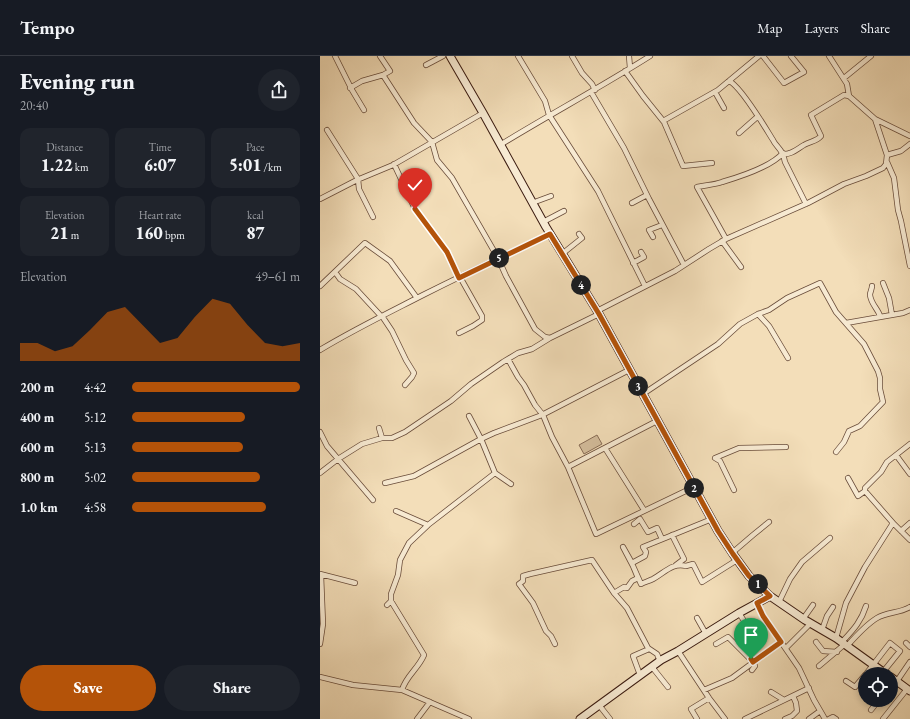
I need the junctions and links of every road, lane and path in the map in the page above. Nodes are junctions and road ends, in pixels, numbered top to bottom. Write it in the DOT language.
graph roads {
  1 [pos="335,56"];
  2 [pos="380,56"];
  3 [pos="443,56"];
  4 [pos="450,56"];
  5 [pos="518,56"];
  6 [pos="572,56"];
  7 [pos="629,56"];
  8 [pos="650,56"];
  9 [pos="759,56"];
  10 [pos="763,56"];
  11 [pos="791,56"];
  12 [pos="829,56"];
  13 [pos="871,56"];
  14 [pos="426,65"];
  15 [pos="630,68"];
  16 [pos="625,72"];
  17 [pos="383,75"];
  18 [pos="844,78"];
  19 [pos="729,80"];
  20 [pos="350,88"];
  21 [pos="593,91"];
  22 [pos="715,92"];
  23 [pos="849,96"];
  24 [pos="724,108"];
  25 [pos="364,110"];
  26 [pos="483,113"];
  27 [pos="549,115"];
  28 [pos="759,118"];
  29 [pos="875,119"];
  30 [pos="663,121"];
  31 [pos="327,130"];
  32 [pos="739,133"];
  33 [pos="910,136"];
  34 [pos="432,142"];
  35 [pos="910,144"];
  36 [pos="500,146"];
  37 [pos="783,153"];
  38 [pos="887,155"];
  39 [pos="887,162"];
  40 [pos="712,163"];
  41 [pos="394,164"];
  42 [pos="358,179"];
  43 [pos="647,195"];
  44 [pos="551,196"];
  45 [pos="321,198"];
  46 [pos="532,203"];
  47 [pos="632,203"];
  48 [pos="806,204"];
  49 [pos="564,211"];
  50 [pos="373,216"];
  51 [pos="543,222"];
  52 [pos="662,225"];
  53 [pos="550,234"];
  54 [pos="579,234"];
  55 [pos="653,237"];
  56 [pos="724,240"];
  57 [pos="641,252"];
  58 [pos="562,254"];
  59 [pos="498,258"];
  60 [pos="633,263"];
  61 [pos="684,265"];
  62 [pos="741,266"];
  63 [pos="910,266"];
  64 [pos="335,272"];
  65 [pos="459,277"];
  66 [pos="321,283"];
  67 [pos="883,283"];
  68 [pos="645,286"];
  69 [pos="872,286"];
  70 [pos="417,298"];
  71 [pos="910,310"];
  72 [pos="598,312"];
  73 [pos="758,314"];
  74 [pos="892,314"];
  75 [pos="382,316"];
  76 [pos="880,316"];
  77 [pos="846,323"];
  78 [pos="458,333"];
  79 [pos="550,338"];
  80 [pos="320,350"];
  81 [pos="788,358"];
  82 [pos="508,359"];
  83 [pos="629,370"];
  84 [pos="405,385"];
  85 [pos="643,394"];
  86 [pos="543,415"];
  87 [pos="469,416"];
  88 [pos="657,421"];
  89 [pos="379,428"];
  90 [pos="320,432"];
  91 [pos="382,438"];
  92 [pos="481,439"];
  93 [pos="910,444"];
  94 [pos="786,447"];
  95 [pos="605,448"];
  96 [pos="836,452"];
  97 [pos="896,455"];
  98 [pos="338,458"];
  99 [pos="568,467"];
  100 [pos="320,473"];
  101 [pos="495,473"];
  102 [pos="910,474"];
  103 [pos="848,478"];
  104 [pos="385,483"];
  105 [pos="511,484"];
  106 [pos="694,487"];
  107 [pos="734,490"];
  108 [pos="865,491"];
  109 [pos="373,500"];
  110 [pos="645,509"];
  111 [pos="396,511"];
  112 [pos="650,514"];
  113 [pos="712,519"];
  114 [pos="769,522"];
  115 [pos="910,523"];
  116 [pos="634,524"];
  117 [pos="893,524"];
  118 [pos="428,525"];
  119 [pos="901,531"];
  120 [pos="672,535"];
  121 [pos="830,538"];
  122 [pos="662,539"];
  123 [pos="910,540"];
  124 [pos="732,553"];
  125 [pos="737,560"];
  126 [pos="633,566"];
  127 [pos="674,566"];
  128 [pos="321,574"];
  129 [pos="355,583"];
  130 [pos="614,593"];
  131 [pos="770,596"];
  132 [pos="392,600"];
  133 [pos="779,602"];
  134 [pos="757,603"];
  135 [pos="387,605"];
  136 [pos="813,605"];
  137 [pos="866,606"];
  138 [pos="832,607"];
  139 [pos="910,607"];
  140 [pos="739,613"];
  141 [pos="697,618"];
  142 [pos="804,619"];
  143 [pos="811,623"];
  144 [pos="746,624"];
  145 [pos="822,630"];
  146 [pos="706,634"];
  147 [pos="781,642"];
  148 [pos="816,642"];
  149 [pos="842,643"];
  150 [pos="906,643"];
  151 [pos="320,644"];
  152 [pos="555,644"];
  153 [pos="716,644"];
  154 [pos="910,647"];
  155 [pos="786,648"];
  156 [pos="649,649"];
  157 [pos="678,651"];
  158 [pos="823,651"];
  159 [pos="836,652"];
  160 [pos="818,654"];
  161 [pos="660,662"];
  162 [pos="753,662"];
  163 [pos="910,662"];
  164 [pos="873,664"];
  165 [pos="820,666"];
  166 [pos="652,667"];
  167 [pos="871,667"];
  168 [pos="877,667"];
  169 [pos="889,667"];
  170 [pos="752,670"];
  171 [pos="640,675"];
  172 [pos="898,675"];
  173 [pos="320,677"];
  174 [pos="846,681"];
  175 [pos="898,682"];
  176 [pos="858,683"];
  177 [pos="668,687"];
  178 [pos="809,688"];
  179 [pos="402,690"];
  180 [pos="704,690"];
  181 [pos="908,690"];
  182 [pos="771,692"];
  183 [pos="793,696"];
  184 [pos="709,698"];
  185 [pos="784,700"];
  186 [pos="430,702"];
  187 [pos="599,705"];
  188 [pos="873,707"];
  189 [pos="871,710"];
  190 [pos="820,711"];
  191 [pos="417,719"];
  192 [pos="469,719"];
  193 [pos="580,719"];
  194 [pos="610,719"];
  195 [pos="697,719"];
  196 [pos="725,719"];
  197 [pos="746,719"];
  198 [pos="785,719"];
  199 [pos="809,719"];
  200 [pos="824,719"];
  201 [pos="829,719"];
  202 [pos="836,719"];
  203 [pos="883,719"];
  1 -- 20 [label="street"];
  2 -- 17 [label="street"];
  3 -- 14 [label="street"];
  4 -- 26 [label="main road"];
  5 -- 27 [label="street"];
  6 -- 21 [label="street"];
  7 -- 15 [label="street"];
  8 -- 15 [label="street"];
  9 -- 19 [label="street"];
  10 -- 11 [label="street"];
  12 -- 18 [label="street"];
  13 -- 18 [label="street"];
  15 -- 16 [label="street"];
  16 -- 21 [label="street"];
  16 -- 30 [label="street"];
  17 -- 20 [label="street"];
  17 -- 34 [label="street"];
  18 -- 23 [label="street"];
  19 -- 22 [label="street"];
  19 -- 28 [label="street"];
  20 -- 25 [label="street"];
  21 -- 27 [label="street"];
  21 -- 43 [label="street"];
  22 -- 24 [label="street"];
  22 -- 30 [label="street"];
  23 -- 29 [label="street"];
  23 -- 37 [label="street"];
  26 -- 34 [label="street"];
  26 -- 36 [label="main road"];
  27 -- 36 [label="street"];
  27 -- 60 [label="street"];
  28 -- 32 [label="street"];
  28 -- 37 [label="street"];
  29 -- 33 [label="street"];
  29 -- 38 [label="street"];
  30 -- 40 [label="street"];
  31 -- 42 [label="street"];
  34 -- 41 [label="street"];
  34 -- 59 [label="street"];
  35 -- 38 [label="street"];
  36 -- 46 [label="main road"];
  37 -- 48 [label="street"];
  37 -- 56 [label="street"];
  38 -- 39 [label="street"];
  39 -- 48 [label="street"];
  39 -- 63 [label="street"];
  41 -- 42 [label="street"];
  41 -- 65 [label="street"];
  42 -- 45 [label="street"];
  42 -- 50 [label="street"];
  43 -- 47 [label="street"];
  43 -- 52 [label="street"];
  44 -- 46 [label="street"];
  46 -- 51 [label="main road"];
  48 -- 56 [label="street"];
  49 -- 51 [label="street"];
  51 -- 53 [label="main road"];
  52 -- 55 [label="street"];
  52 -- 61 [label="street"];
  53 -- 58 [label="main road"];
  53 -- 59 [label="street"];
  54 -- 58 [label="street"];
  56 -- 61 [label="street"];
  56 -- 62 [label="street"];
  57 -- 60 [label="street"];
  58 -- 72 [label="main road"];
  59 -- 65 [label="street"];
  59 -- 79 [label="street"];
  60 -- 68 [label="street"];
  61 -- 68 [label="street"];
  64 -- 66 [label="street"];
  64 -- 70 [label="street"];
  64 -- 75 [label="street"];
  65 -- 70 [label="street"];
  65 -- 78 [label="street"];
  67 -- 74 [label="street"];
  68 -- 72 [label="street"];
  69 -- 76 [label="street"];
  70 -- 75 [label="street"];
  71 -- 74 [label="street"];
  72 -- 79 [label="street"];
  72 -- 83 [label="main road"];
  73 -- 77 [label="street"];
  73 -- 81 [label="street"];
  73 -- 85 [label="street"];
  74 -- 76 [label="street"];
  75 -- 80 [label="street"];
  75 -- 84 [label="street"];
  76 -- 77 [label="street"];
  77 -- 96 [label="street"];
  79 -- 82 [label="street"];
  82 -- 86 [label="street"];
  82 -- 91 [label="street"];
  83 -- 85 [label="main road"];
  83 -- 86 [label="street"];
  85 -- 88 [label="main road"];
  86 -- 92 [label="street"];
  86 -- 99 [label="street"];
  87 -- 92 [label="street"];
  88 -- 95 [label="street"];
  88 -- 106 [label="main road"];
  89 -- 91 [label="street"];
  90 -- 98 [label="street"];
  91 -- 98 [label="street"];
  92 -- 101 [label="street"];
  92 -- 104 [label="street"];
  93 -- 97 [label="street"];
  94 -- 107 [label="street"];
  95 -- 99 [label="street"];
  95 -- 110 [label="street"];
  97 -- 102 [label="street"];
  97 -- 108 [label="street"];
  98 -- 100 [label="street"];
  98 -- 109 [label="street"];
  99 -- 110 [label="street"];
  101 -- 105 [label="street"];
  101 -- 118 [label="street"];
  103 -- 108 [label="street"];
  106 -- 110 [label="street"];
  106 -- 113 [label="main road"];
  108 -- 117 [label="street"];
  110 -- 112 [label="street"];
  111 -- 118 [label="street"];
  113 -- 120 [label="street"];
  113 -- 124 [label="main road"];
  114 -- 124 [label="street"];
  115 -- 119 [label="street"];
  116 -- 122 [label="street"];
  117 -- 119 [label="street"];
  117 -- 149 [label="street"];
  118 -- 132 [label="street"];
  119 -- 123 [label="street"];
  120 -- 122 [label="street"];
  120 -- 127 [label="street"];
  121 -- 133 [label="street"];
  122 -- 126 [label="street"];
  124 -- 125 [label="main road"];
  125 -- 127 [label="street"];
  125 -- 131 [label="main road"];
  126 -- 127 [label="street"];
  126 -- 130 [label="street"];
  128 -- 129 [label="street"];
  128 -- 151 [label="street"];
  130 -- 152 [label="street"];
  130 -- 156 [label="street"];
  131 -- 133 [label="main road"];
  131 -- 134 [label="main road"];
  132 -- 135 [label="street"];
  132 -- 179 [label="street"];
  133 -- 142 [label="main road"];
  134 -- 140 [label="main road"];
  134 -- 147 [label="street"];
  136 -- 142 [label="street"];
  137 -- 149 [label="street"];
  138 -- 145 [label="street"];
  139 -- 149 [label="street"];
  140 -- 144 [label="street"];
  140 -- 146 [label="main road"];
  141 -- 146 [label="street"];
  142 -- 143 [label="main road"];
  143 -- 145 [label="main road"];
  143 -- 155 [label="street"];
  145 -- 149 [label="main road"];
  146 -- 157 [label="main road"];
  147 -- 155 [label="street"];
  147 -- 162 [label="street"];
  148 -- 158 [label="street"];
  149 -- 159 [label="street"];
  149 -- 164 [label="main road"];
  150 -- 154 [label="street"];
  153 -- 162 [label="street"];
  155 -- 178 [label="street"];
  156 -- 161 [label="street"];
  156 -- 171 [label="street"];
  157 -- 161 [label="main road"];
  157 -- 180 [label="street"];
  158 -- 159 [label="street"];
  158 -- 160 [label="street"];
  159 -- 165 [label="street"];
  161 -- 166 [label="main road"];
  162 -- 170 [label="street"];
  162 -- 180 [label="street"];
  163 -- 172 [label="street"];
  164 -- 167 [label="street"];
  164 -- 168 [label="main road"];
  164 -- 169 [label="street"];
  166 -- 171 [label="main road"];
  166 -- 177 [label="street"];
  171 -- 187 [label="main road"];
  173 -- 179 [label="street"];
  174 -- 176 [label="street"];
  175 -- 181 [label="main road"];
  178 -- 183 [label="street"];
  178 -- 190 [label="street"];
  179 -- 186 [label="street"];
  180 -- 184 [label="street"];
  181 -- 203 [label="street"];
  182 -- 185 [label="street"];
  183 -- 185 [label="street"];
  183 -- 198 [label="street"];
  184 -- 195 [label="street"];
  184 -- 196 [label="street"];
  185 -- 197 [label="street"];
  186 -- 191 [label="street"];
  186 -- 192 [label="street"];
  187 -- 193 [label="main road"];
  187 -- 194 [label="street"];
  188 -- 189 [label="street"];
  190 -- 199 [label="street"];
  190 -- 200 [label="street"];
  201 -- 202 [label="street"];
}
